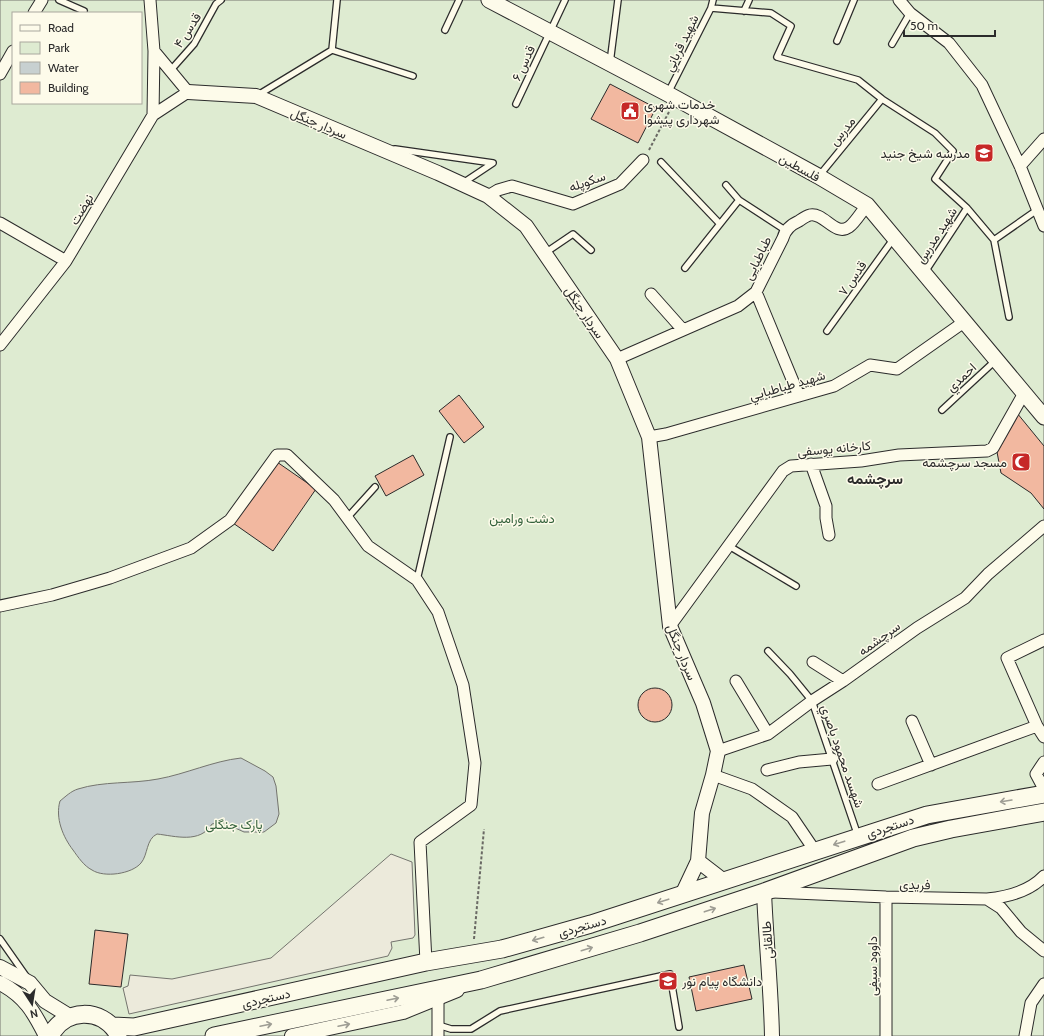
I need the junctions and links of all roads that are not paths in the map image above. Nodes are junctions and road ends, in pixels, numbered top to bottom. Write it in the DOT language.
graph roads {
  1 [pos="42,0"];
  2 [pos="59,0"];
  3 [pos="150,0"];
  4 [pos="221,0"];
  5 [pos="337,0"];
  6 [pos="459,0"];
  7 [pos="490,0"];
  8 [pos="565,0"];
  9 [pos="618,0"];
  10 [pos="713,0"];
  11 [pos="749,0"];
  12 [pos="854,0"];
  13 [pos="899,0"];
  14 [pos="711,8"];
  15 [pos="84,11"];
  16 [pos="744,11"];
  17 [pos="35,12"];
  18 [pos="910,13"];
  19 [pos="445,30"];
  20 [pos="549,32"];
  21 [pos="837,41"];
  22 [pos="892,44"];
  23 [pos="332,50"];
  24 [pos="154,51"];
  25 [pos="12,54"];
  26 [pos="610,64"];
  27 [pos="170,71"];
  28 [pos="0,74"];
  29 [pos="413,76"];
  30 [pos="188,92"];
  31 [pos="256,96"];
  32 [pos="882,98"];
  33 [pos="670,101"];
  34 [pos="516,104"];
  35 [pos="153,115"];
  36 [pos="1044,139"];
  37 [pos="375,146"];
  38 [pos="643,160"];
  39 [pos="661,162"];
  40 [pos="1020,166"];
  41 [pos="818,176"];
  42 [pos="461,184"];
  43 [pos="726,185"];
  44 [pos="488,196"];
  45 [pos="739,200"];
  46 [pos="868,205"];
  47 [pos="967,208"];
  48 [pos="1037,210"];
  49 [pos="0,223"];
  50 [pos="720,224"];
  51 [pos="1044,226"];
  52 [pos="785,230"];
  53 [pos="894,237"];
  54 [pos="994,240"];
  55 [pos="591,250"];
  56 [pos="545,253"];
  57 [pos="66,261"];
  58 [pos="685,268"];
  59 [pos="924,274"];
  60 [pos="756,292"];
  61 [pos="651,294"];
  62 [pos="1009,317"];
  63 [pos="964,322"];
  64 [pos="683,330"];
  65 [pos="827,331"];
  66 [pos="0,345"];
  67 [pos="617,359"];
  68 [pos="996,360"];
  69 [pos="1024,393"];
  70 [pos="799,396"];
  71 [pos="942,410"];
  72 [pos="1044,417"];
  73 [pos="649,437"];
  74 [pos="450,438"];
  75 [pos="811,464"];
  76 [pos="375,487"];
  77 [pos="347,518"];
  78 [pos="1044,526"];
  79 [pos="829,535"];
  80 [pos="729,546"];
  81 [pos="417,580"];
  82 [pos="796,586"];
  83 [pos="0,606"];
  84 [pos="670,626"];
  85 [pos="1044,640"];
  86 [pos="768,651"];
  87 [pos="813,662"];
  88 [pos="736,681"];
  89 [pos="843,681"];
  90 [pos="812,701"];
  91 [pos="912,721"];
  92 [pos="1037,726"];
  93 [pos="768,734"];
  94 [pos="1044,738"];
  95 [pos="718,751"];
  96 [pos="832,759"];
  97 [pos="1044,762"];
  98 [pos="931,765"];
  99 [pos="767,770"];
  100 [pos="713,775"];
  101 [pos="878,784"];
  102 [pos="1044,789"];
  103 [pos="1044,794"];
  104 [pos="1044,812"];
  105 [pos="858,837"];
  106 [pos="816,851"];
  107 [pos="698,861"];
  108 [pos="1044,876"];
  109 [pos="724,881"];
  110 [pos="764,892"];
  111 [pos="682,895"];
  112 [pos="886,897"];
  113 [pos="987,899"];
  114 [pos="0,939"];
  115 [pos="1044,951"];
  116 [pos="426,962"];
  117 [pos="0,967"];
  118 [pos="481,980"];
  119 [pos="0,983"];
  120 [pos="30,983"];
  121 [pos="1044,984"];
  122 [pos="438,998"];
  123 [pos="70,1017"];
  124 [pos="438,1024"];
  125 [pos="679,1027"];
  126 [pos="116,1031"];
  127 [pos="46,1036"];
  128 [pos="50,1036"];
  129 [pos="214,1036"];
  130 [pos="292,1036"];
  131 [pos="438,1036"];
  132 [pos="772,1036"];
  133 [pos="886,1036"];
  134 [pos="1025,1036"];
  1 -- 17 [label="street"];
  2 -- 15 [label="lane"];
  3 -- 24 [label="street"];
  4 -- 27 [label="lane, قدس ۴"];
  5 -- 23 [label="lane"];
  6 -- 19 [label="lane"];
  7 -- 20 [label="main road, فلسطین"];
  8 -- 20 [label="lane, قدس ۶"];
  9 -- 26 [label="lane"];
  10 -- 14 [label="lane, شهيد قرباني"];
  11 -- 16 [label="lane"];
  12 -- 21 [label="lane"];
  13 -- 18 [label="street"];
  14 -- 16 [label="lane"];
  14 -- 33 [label="lane, شهيد قرباني"];
  16 -- 32 [label="lane"];
  18 -- 22 [label="lane"];
  18 -- 40 [label="street"];
  20 -- 26 [label="main road, فلسطین"];
  20 -- 34 [label="lane, قدس ۶"];
  23 -- 29 [label="lane"];
  23 -- 31 [label="lane"];
  24 -- 27 [label="street"];
  24 -- 35 [label="street"];
  25 -- 28 [label="street"];
  26 -- 33 [label="main road, فلسطین"];
  27 -- 30 [label="street"];
  30 -- 31 [label="street, سردار جنگل"];
  30 -- 35 [label="street, نهضت"];
  31 -- 37 [label="street, سردار جنگل"];
  32 -- 41 [label="lane, مدرس"];
  32 -- 47 [label="lane"];
  33 -- 41 [label="main road, فلسطین"];
  35 -- 57 [label="street, نهضت"];
  36 -- 40 [label="street"];
  37 -- 42 [label="street, سردار جنگل"];
  37 -- 42 [label="lane"];
  38 -- 44 [label="street, سکوپله"];
  39 -- 50 [label="lane"];
  40 -- 48 [label="street"];
  41 -- 46 [label="main road, فلسطین"];
  42 -- 44 [label="street, سردار جنگل"];
  43 -- 45 [label="lane"];
  44 -- 56 [label="street, سردار جنگل"];
  45 -- 50 [label="lane"];
  45 -- 52 [label="lane"];
  46 -- 52 [label="street, طباطبایی"];
  46 -- 53 [label="main road, فلسطین"];
  47 -- 54 [label="lane"];
  47 -- 59 [label="lane, شهيد مدرس"];
  48 -- 51 [label="street"];
  48 -- 54 [label="lane"];
  49 -- 57 [label="street"];
  50 -- 58 [label="lane"];
  52 -- 60 [label="street, طباطبایی"];
  53 -- 59 [label="main road, فلسطین"];
  53 -- 65 [label="lane, قدس ۷"];
  54 -- 62 [label="lane"];
  55 -- 56 [label="lane"];
  56 -- 67 [label="street, سردار جنگل"];
  57 -- 66 [label="street, نهضت"];
  59 -- 63 [label="main road, فلسطین"];
  60 -- 64 [label="street, طباطبایی"];
  60 -- 70 [label="street"];
  61 -- 64 [label="street"];
  63 -- 68 [label="main road, فلسطین"];
  63 -- 70 [label="street, شهيد طباطبايي"];
  64 -- 67 [label="street, طباطبایی"];
  67 -- 73 [label="street, سردار جنگل"];
  68 -- 69 [label="main road, فلسطین"];
  68 -- 71 [label="lane, احمدي"];
  69 -- 72 [label="main road, فلسطین"];
  69 -- 75 [label="street, کارخانه یوسفی"];
  70 -- 73 [label="street, شهيد طباطبايي"];
  73 -- 84 [label="street, سردار جنگل"];
  74 -- 81 [label="lane"];
  75 -- 79 [label="street"];
  75 -- 80 [label="street, کارخانه یوسفی"];
  76 -- 77 [label="lane"];
  77 -- 81 [label="street"];
  77 -- 83 [label="street"];
  78 -- 89 [label="street, سرچشمه"];
  80 -- 82 [label="lane"];
  80 -- 84 [label="street, کارخانه یوسفی"];
  81 -- 116 [label="street"];
  84 -- 95 [label="street, سردار جنگل"];
  85 -- 92 [label="street"];
  86 -- 90 [label="lane, شهسد محمود باصري"];
  87 -- 89 [label="street"];
  88 -- 93 [label="street"];
  89 -- 90 [label="street, سرچشمه"];
  90 -- 93 [label="street, سرچشمه"];
  90 -- 96 [label="lane, شهسد محمود باصري"];
  91 -- 98 [label="street"];
  92 -- 94 [label="street"];
  92 -- 98 [label="street"];
  93 -- 95 [label="street, سرچشمه"];
  95 -- 100 [label="street, سردار جنگل"];
  96 -- 99 [label="street"];
  96 -- 105 [label="lane, شهسد محمود باصري"];
  97 -- 102 [label="street"];
  98 -- 101 [label="street"];
  100 -- 106 [label="street"];
  100 -- 107 [label="street, سردار جنگل"];
  103 -- 105 [label="main road, دستجردی, one-way"];
  104 -- 110 [label="main road, دستجردی"];
  105 -- 106 [label="main road, دستجردی, one-way"];
  106 -- 109 [label="main road, دستجردی"];
  107 -- 109 [label="street"];
  107 -- 111 [label="street"];
  108 -- 113 [label="street, فریدی"];
  109 -- 111 [label="main road, دستجردی"];
  110 -- 112 [label="street, فریدی"];
  118 -- 110 [label="main road, دستجردی, one-way"];
  110 -- 132 [label="street, طالقانی"];
  111 -- 116 [label="main road, دستجردی, one-way"];
  112 -- 113 [label="street, فریدی"];
  112 -- 133 [label="street, داوود سیفی"];
  113 -- 115 [label="street"];
  114 -- 120 [label="lane"];
  116 -- 126 [label="main road, دستجردی"];
  117 -- 120 [label="street"];
  118 -- 122 [label="street"];
  129 -- 118 [label="main road, دستجردی, one-way"];
  119 -- 127 [label="street"];
  120 -- 123 [label="street"];
  121 -- 134 [label="street"];
  122 -- 124 [label="street"];
  130 -- 122 [label="street, one-way"];
  123 -- 126 [label="main road"];
  123 -- 128 [label="main road"];
  124 -- 125 [label="lane"];
  124 -- 131 [label="street"];
}
